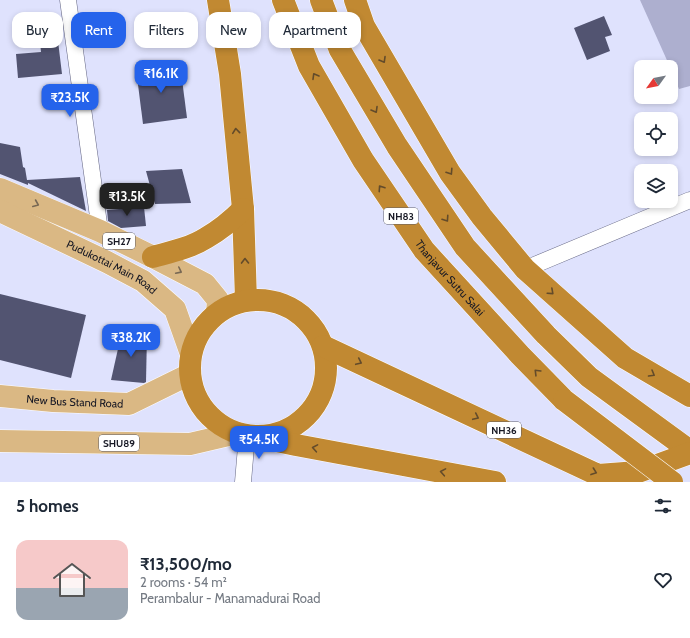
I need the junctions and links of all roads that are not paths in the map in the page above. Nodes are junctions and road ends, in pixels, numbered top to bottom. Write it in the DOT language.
graph roads {
  1 [pos="68,0"];
  2 [pos="218,0"];
  3 [pos="283,0"];
  4 [pos="321,0"];
  5 [pos="355,0"];
  6 [pos="0,189"];
  7 [pos="690,200"];
  8 [pos="243,209"];
  9 [pos="0,212"];
  10 [pos="100,231"];
  11 [pos="153,257"];
  12 [pos="525,269"];
  13 [pos="246,300"];
  14 [pos="217,312"];
  15 [pos="323,346"];
  16 [pos="191,364"];
  17 [pos="0,396"];
  18 [pos="690,396"];
  19 [pos="247,435"];
  20 [pos="0,441"];
  21 [pos="690,452"];
  22 [pos="243,482"];
  23 [pos="495,482"];
  24 [pos="672,482"];
  1 -- 10 [label="street"];
  8 -- 2 [label="highway, one-way"];
  24 -- 3 [label="highway, Thanjavur Sutru Salai / NH83, one-way, bridge"];
  4 -- 21 [label="highway, one-way"];
  5 -- 12 [label="highway, one-way"];
  6 -- 10 [label="main road, SH27, one-way"];
  7 -- 12 [label="street"];
  8 -- 11 [label="highway"];
  13 -- 8 [label="highway, one-way"];
  9 -- 16 [label="main road, Pudukottai Main Road / SH27"];
  10 -- 11 [label="main road, SH27"];
  11 -- 14 [label="main road, SH27, one-way"];
  12 -- 18 [label="highway, one-way"];
  13 -- 14 [label="highway"];
  13 -- 15 [label="highway"];
  14 -- 16 [label="highway"];
  15 -- 19 [label="highway"];
  15 -- 21 [label="highway, NH36, one-way"];
  16 -- 17 [label="main road, New Bus Stand Road"];
  16 -- 19 [label="highway"];
  19 -- 20 [label="main road, SHU89"];
  19 -- 22 [label="street"];
  23 -- 19 [label="highway, one-way"];
}
